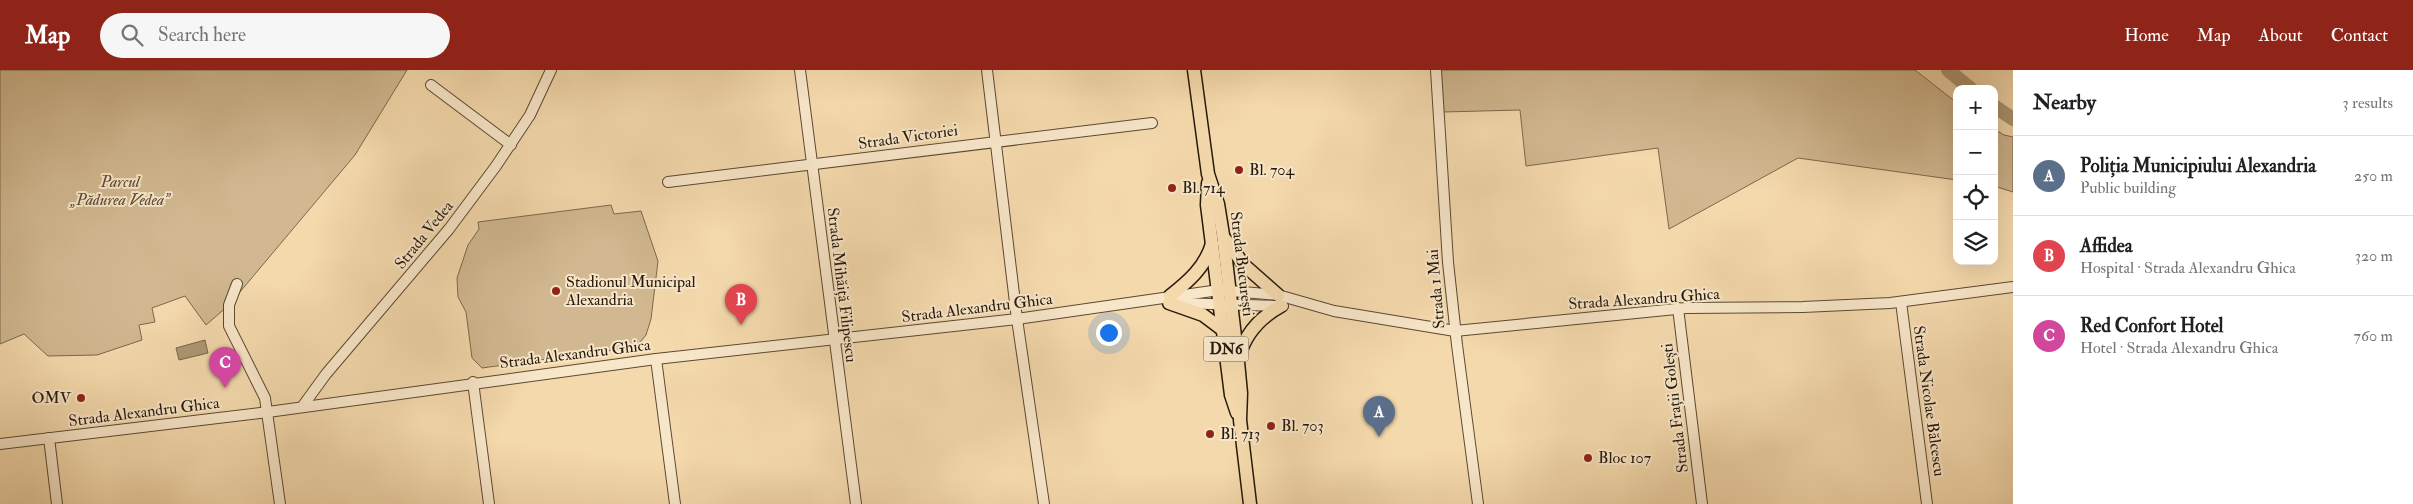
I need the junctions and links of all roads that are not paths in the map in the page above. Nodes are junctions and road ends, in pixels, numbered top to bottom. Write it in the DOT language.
graph roads {
  1 [pos="550,70"];
  2 [pos="800,70"];
  3 [pos="987,70"];
  4 [pos="1194,70"];
  5 [pos="1436,70"];
  6 [pos="431,85"];
  7 [pos="1152,123"];
  8 [pos="996,142"];
  9 [pos="511,145"];
  10 [pos="812,165"];
  11 [pos="668,182"];
  12 [pos="1218,238"];
  13 [pos="237,284"];
  14 [pos="2013,287"];
  15 [pos="1225,297"];
  16 [pos="1170,299"];
  17 [pos="1279,301"];
  18 [pos="1901,302"];
  19 [pos="1678,308"];
  20 [pos="1017,319"];
  21 [pos="1224,330"];
  22 [pos="1455,331"];
  23 [pos="834,340"];
  24 [pos="656,359"];
  25 [pos="1238,362"];
  26 [pos="473,382"];
  27 [pos="319,384"];
  28 [pos="328,403"];
  29 [pos="302,407"];
  30 [pos="268,412"];
  31 [pos="1240,420"];
  32 [pos="49,438"];
  33 [pos="0,444"];
  34 [pos="57,504"];
  35 [pos="280,504"];
  36 [pos="489,504"];
  37 [pos="675,504"];
  38 [pos="856,504"];
  39 [pos="1044,504"];
  40 [pos="1250,504"];
  41 [pos="1478,504"];
  42 [pos="1702,504"];
  43 [pos="1928,504"];
  1 -- 9 [label="street, Strada Vedea"];
  2 -- 10 [label="street, Strada Mihăiță Filipescu"];
  3 -- 8 [label="street"];
  4 -- 12 [label="main road, Strada București / DN6"];
  5 -- 22 [label="street, Strada 1 Mai"];
  6 -- 9 [label="street"];
  7 -- 8 [label="street, Strada Victoriei"];
  8 -- 10 [label="street, Strada Victoriei"];
  8 -- 20 [label="street"];
  9 -- 27 [label="street, Strada Vedea"];
  10 -- 11 [label="street, Strada Victoriei"];
  10 -- 23 [label="street, Strada Mihăiță Filipescu"];
  12 -- 15 [label="main road, Strada București / DN6"];
  12 -- 16 [label="main road"];
  12 -- 17 [label="main road"];
  13 -- 30 [label="street"];
  14 -- 18 [label="street, Strada Alexandru Ghica"];
  15 -- 16 [label="street, Strada Alexandru Ghica"];
  15 -- 17 [label="street, Strada Alexandru Ghica"];
  15 -- 21 [label="main road, Strada București / DN6"];
  15 -- 25 [label="main road, Strada București / DN6"];
  16 -- 20 [label="street, Strada Alexandru Ghica"];
  16 -- 21 [label="main road"];
  17 -- 22 [label="street, Strada Alexandru Ghica"];
  17 -- 25 [label="main road"];
  18 -- 19 [label="street, Strada Alexandru Ghica"];
  18 -- 43 [label="street, Strada Nicolae Bălcescu"];
  19 -- 22 [label="street, Strada Alexandru Ghica"];
  19 -- 42 [label="street, Strada Frații Golești"];
  20 -- 23 [label="street, Strada Alexandru Ghica"];
  20 -- 39 [label="street"];
  21 -- 31 [label="main road, Strada București / DN6"];
  22 -- 41 [label="street, Strada 1 Mai"];
  23 -- 24 [label="street, Strada Alexandru Ghica"];
  23 -- 38 [label="street, Strada Mihăiță Filipescu"];
  24 -- 26 [label="street, Strada Alexandru Ghica"];
  24 -- 37 [label="street"];
  25 -- 31 [label="main road, Strada București / DN6"];
  26 -- 28 [label="street, Strada Alexandru Ghica"];
  26 -- 36 [label="street"];
  27 -- 28 [label="street"];
  27 -- 29 [label="street, Strada Vedea"];
  28 -- 29 [label="street, Strada Alexandru Ghica"];
  29 -- 30 [label="street, Strada Alexandru Ghica"];
  30 -- 32 [label="street, Strada Alexandru Ghica"];
  30 -- 35 [label="street"];
  31 -- 40 [label="main road, Strada București / DN6"];
  32 -- 33 [label="street, Strada Alexandru Ghica"];
  32 -- 34 [label="street"];
}
